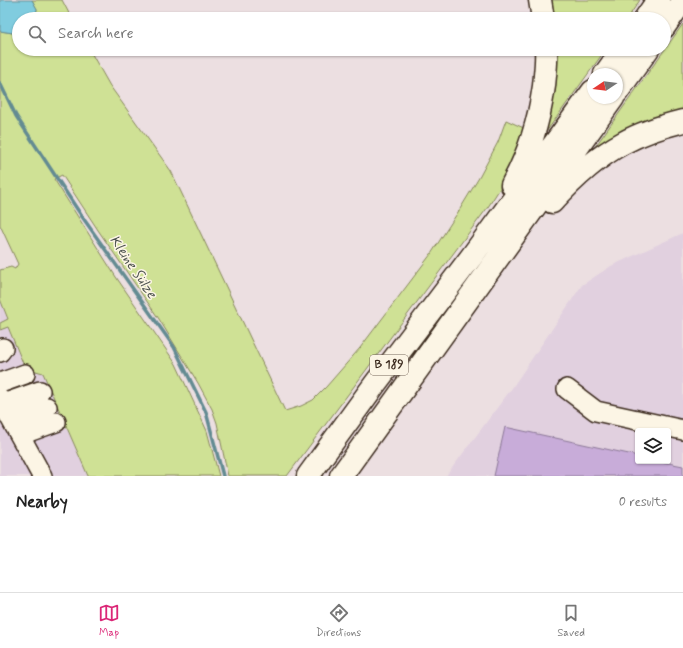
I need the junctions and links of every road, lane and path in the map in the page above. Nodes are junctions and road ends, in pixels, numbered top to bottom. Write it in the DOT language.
graph roads {
  1 [pos="540,0"];
  2 [pos="658,0"];
  3 [pos="683,0"];
  4 [pos="542,12"];
  5 [pos="649,12"];
  6 [pos="671,17"];
  7 [pos="546,56"];
  8 [pos="618,56"];
  9 [pos="643,56"];
  10 [pos="609,68"];
  11 [pos="623,84"];
  12 [pos="587,99"];
  13 [pos="609,104"];
  14 [pos="683,121"];
  15 [pos="472,256"];
  16 [pos="497,259"];
  17 [pos="25,374"];
  18 [pos="0,383"];
  19 [pos="567,389"];
  20 [pos="2,402"];
  21 [pos="16,428"];
  22 [pos="683,430"];
  23 [pos="42,476"];
  24 [pos="308,476"];
  25 [pos="341,476"];
  1 -- 4 [label="highway"];
  2 -- 5 [label="highway"];
  3 -- 6 [label="highway"];
  7 -- 15 [label="highway"];
  8 -- 10 [label="highway"];
  9 -- 11 [label="highway"];
  12 -- 15 [label="highway, B 189"];
  13 -- 16 [label="highway, B 189"];
  14 -- 16 [label="highway"];
  15 -- 24 [label="highway, B 189"];
  16 -- 25 [label="highway, B 189"];
  17 -- 18 [label="lane"];
  19 -- 22 [label="lane"];
  20 -- 21 [label="lane"];
  20 -- 21 [label="lane"];
  21 -- 23 [label="lane"];
}
